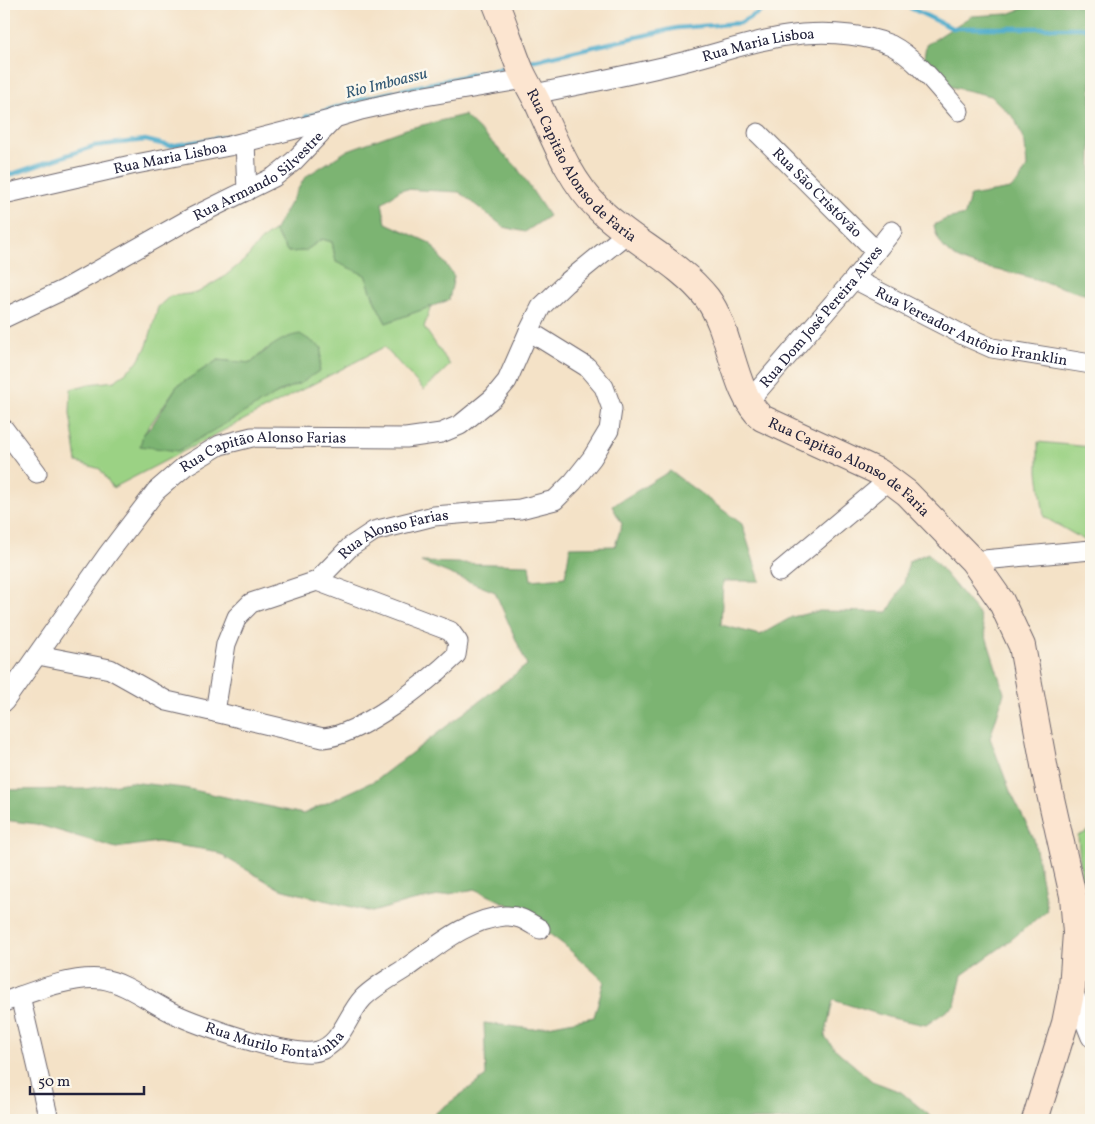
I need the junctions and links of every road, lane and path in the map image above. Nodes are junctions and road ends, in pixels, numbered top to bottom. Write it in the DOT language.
graph roads {
  1 [pos="496,4"];
  2 [pos="523,73"];
  3 [pos="959,111"];
  4 [pos="335,118"];
  5 [pos="758,133"];
  6 [pos="245,142"];
  7 [pos="247,191"];
  8 [pos="4,194"];
  9 [pos="892,231"];
  10 [pos="626,234"];
  11 [pos="876,251"];
  12 [pos="854,279"];
  13 [pos="4,318"];
  14 [pos="528,331"];
  15 [pos="1091,364"];
  16 [pos="749,401"];
  17 [pos="4,429"];
  18 [pos="37,473"];
  19 [pos="890,479"];
  20 [pos="1091,550"];
  21 [pos="973,561"];
  22 [pos="779,572"];
  23 [pos="316,581"];
  24 [pos="38,655"];
  25 [pos="4,702"];
  26 [pos="215,712"];
  27 [pos="540,929"];
  28 [pos="1072,988"];
  29 [pos="12,999"];
  30 [pos="1091,1037"];
  31 [pos="49,1120"];
  32 [pos="1035,1120"];
  1 -- 2 [label="street, Rua Capitão Alonso de Faria"];
  2 -- 3 [label="street, Rua Maria Lisboa"];
  2 -- 4 [label="street, Rua Armando Silvestre"];
  2 -- 10 [label="street, Rua Capitão Alonso de Faria"];
  4 -- 6 [label="street, Rua Maria Lisboa"];
  4 -- 7 [label="street, Rua Armando Silvestre"];
  5 -- 11 [label="street, Rua São Cristóvão"];
  6 -- 7 [label="street"];
  6 -- 8 [label="street, Rua Maria Lisboa"];
  7 -- 13 [label="street, Rua Armando Silvestre"];
  9 -- 11 [label="street, Rua Dom José Pereira Alves"];
  10 -- 14 [label="street"];
  10 -- 16 [label="street, Rua Capitão Alonso de Faria"];
  11 -- 12 [label="street, Rua Dom José Pereira Alves"];
  12 -- 15 [label="street, Rua Vereador Antônio Franklin"];
  12 -- 16 [label="street, Rua Dom José Pereira Alves"];
  14 -- 23 [label="street, Rua Alonso Farias"];
  14 -- 24 [label="street, Rua Capitão Alonso Farias"];
  16 -- 19 [label="street, Rua Capitão Alonso de Faria"];
  17 -- 18 [label="street"];
  19 -- 21 [label="street, Rua Capitão Alonso de Faria"];
  19 -- 22 [label="street"];
  20 -- 21 [label="street"];
  21 -- 28 [label="street, Rua Capitão Alonso de Faria"];
  23 -- 26 [label="street"];
  23 -- 26 [label="street, Rua Alonso Farias"];
  24 -- 25 [label="street, Rua Capitão Alonso Farias"];
  24 -- 26 [label="street"];
  27 -- 29 [label="street, Rua Murilo Fontainha"];
  28 -- 30 [label="street, Rua Capitão Alonso de Faria"];
  28 -- 32 [label="street, Rua Capitão Alonso de Faria"];
  29 -- 31 [label="street"];
}
